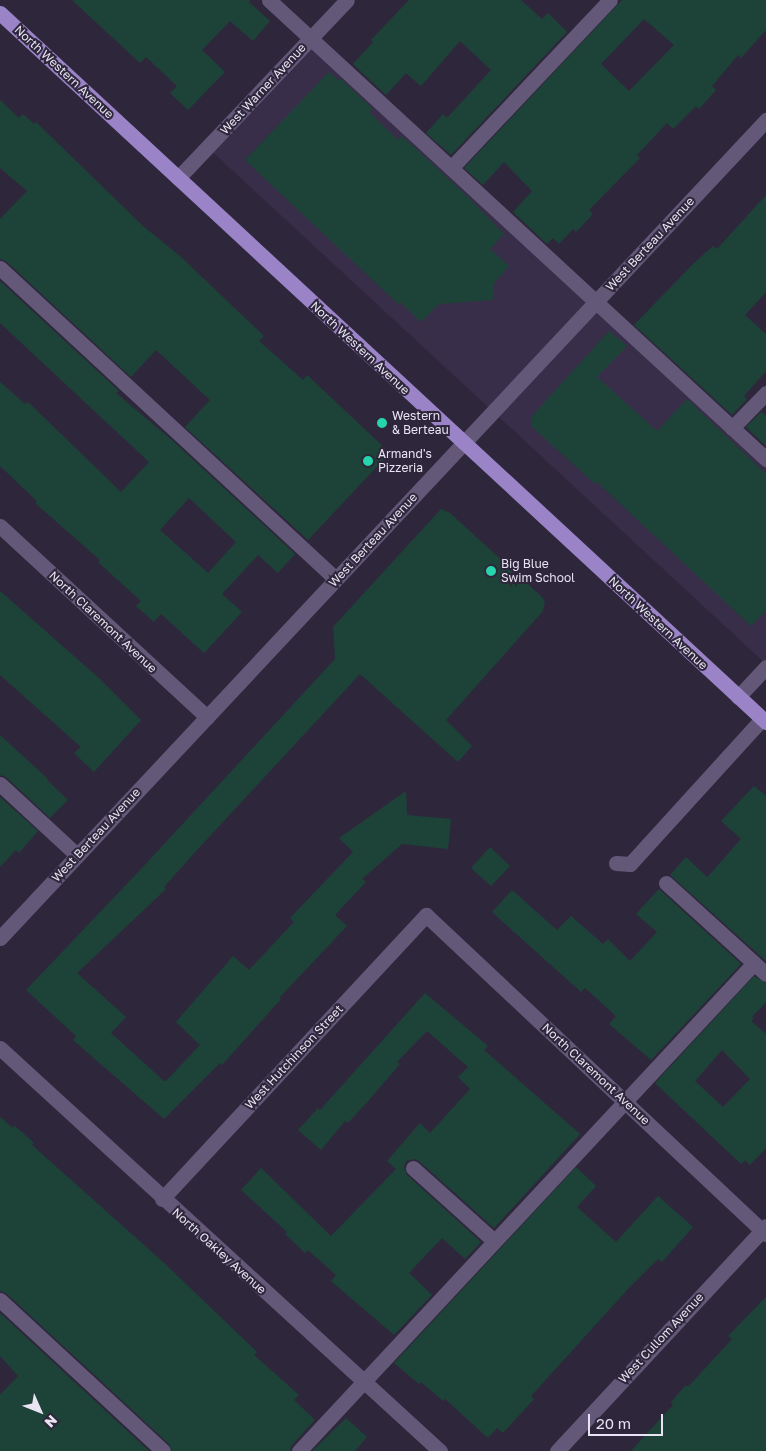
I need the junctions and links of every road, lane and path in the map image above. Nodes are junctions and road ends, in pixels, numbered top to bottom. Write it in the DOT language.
graph roads {
  1 [pos="269,0"];
  2 [pos="347,0"];
  3 [pos="610,0"];
  4 [pos="0,13"];
  5 [pos="310,38"];
  6 [pos="766,120"];
  7 [pos="451,168"];
  8 [pos="178,178"];
  9 [pos="0,268"];
  10 [pos="596,302"];
  11 [pos="766,392"];
  12 [pos="732,428"];
  13 [pos="463,443"];
  14 [pos="766,459"];
  15 [pos="0,526"];
  16 [pos="336,579"];
  17 [pos="766,667"];
  18 [pos="738,697"];
  19 [pos="207,718"];
  20 [pos="764,721"];
  21 [pos="0,784"];
  22 [pos="77,855"];
  23 [pos="616,863"];
  24 [pos="666,883"];
  25 [pos="426,915"];
  26 [pos="0,938"];
  27 [pos="754,963"];
  28 [pos="766,974"];
  29 [pos="0,1048"];
  30 [pos="625,1101"];
  31 [pos="413,1168"];
  32 [pos="162,1199"];
  33 [pos="765,1230"];
  34 [pos="494,1241"];
  35 [pos="0,1300"];
  36 [pos="364,1382"];
  37 [pos="163,1451"];
  38 [pos="299,1451"];
  39 [pos="440,1451"];
  40 [pos="557,1451"];
  1 -- 5 [label="street"];
  2 -- 5 [label="street, West Warner Avenue"];
  3 -- 7 [label="street"];
  4 -- 8 [label="main road, North Western Avenue"];
  5 -- 7 [label="street"];
  5 -- 8 [label="street, West Warner Avenue"];
  6 -- 10 [label="street, West Berteau Avenue"];
  7 -- 10 [label="street"];
  8 -- 13 [label="main road, North Western Avenue"];
  9 -- 16 [label="street"];
  10 -- 12 [label="street"];
  10 -- 13 [label="street, West Berteau Avenue"];
  11 -- 12 [label="street"];
  12 -- 14 [label="street"];
  13 -- 16 [label="street, West Berteau Avenue"];
  13 -- 18 [label="main road, North Western Avenue"];
  15 -- 19 [label="street, North Claremont Avenue"];
  16 -- 19 [label="street, West Berteau Avenue"];
  17 -- 18 [label="street"];
  18 -- 20 [label="main road, North Western Avenue"];
  19 -- 22 [label="street, West Berteau Avenue"];
  20 -- 23 [label="street"];
  21 -- 22 [label="street"];
  22 -- 26 [label="street, West Berteau Avenue"];
  24 -- 27 [label="street"];
  25 -- 30 [label="street, North Claremont Avenue"];
  25 -- 32 [label="street, West Hutchinson Street"];
  27 -- 28 [label="street"];
  27 -- 30 [label="street"];
  29 -- 32 [label="street, North Oakley Avenue"];
  30 -- 33 [label="street, North Claremont Avenue"];
  30 -- 34 [label="street"];
  31 -- 34 [label="street"];
  32 -- 36 [label="street, North Oakley Avenue"];
  33 -- 40 [label="street, West Cullom Avenue"];
  34 -- 36 [label="street"];
  35 -- 37 [label="street"];
  36 -- 38 [label="street"];
  36 -- 39 [label="street, North Oakley Avenue"];
}
